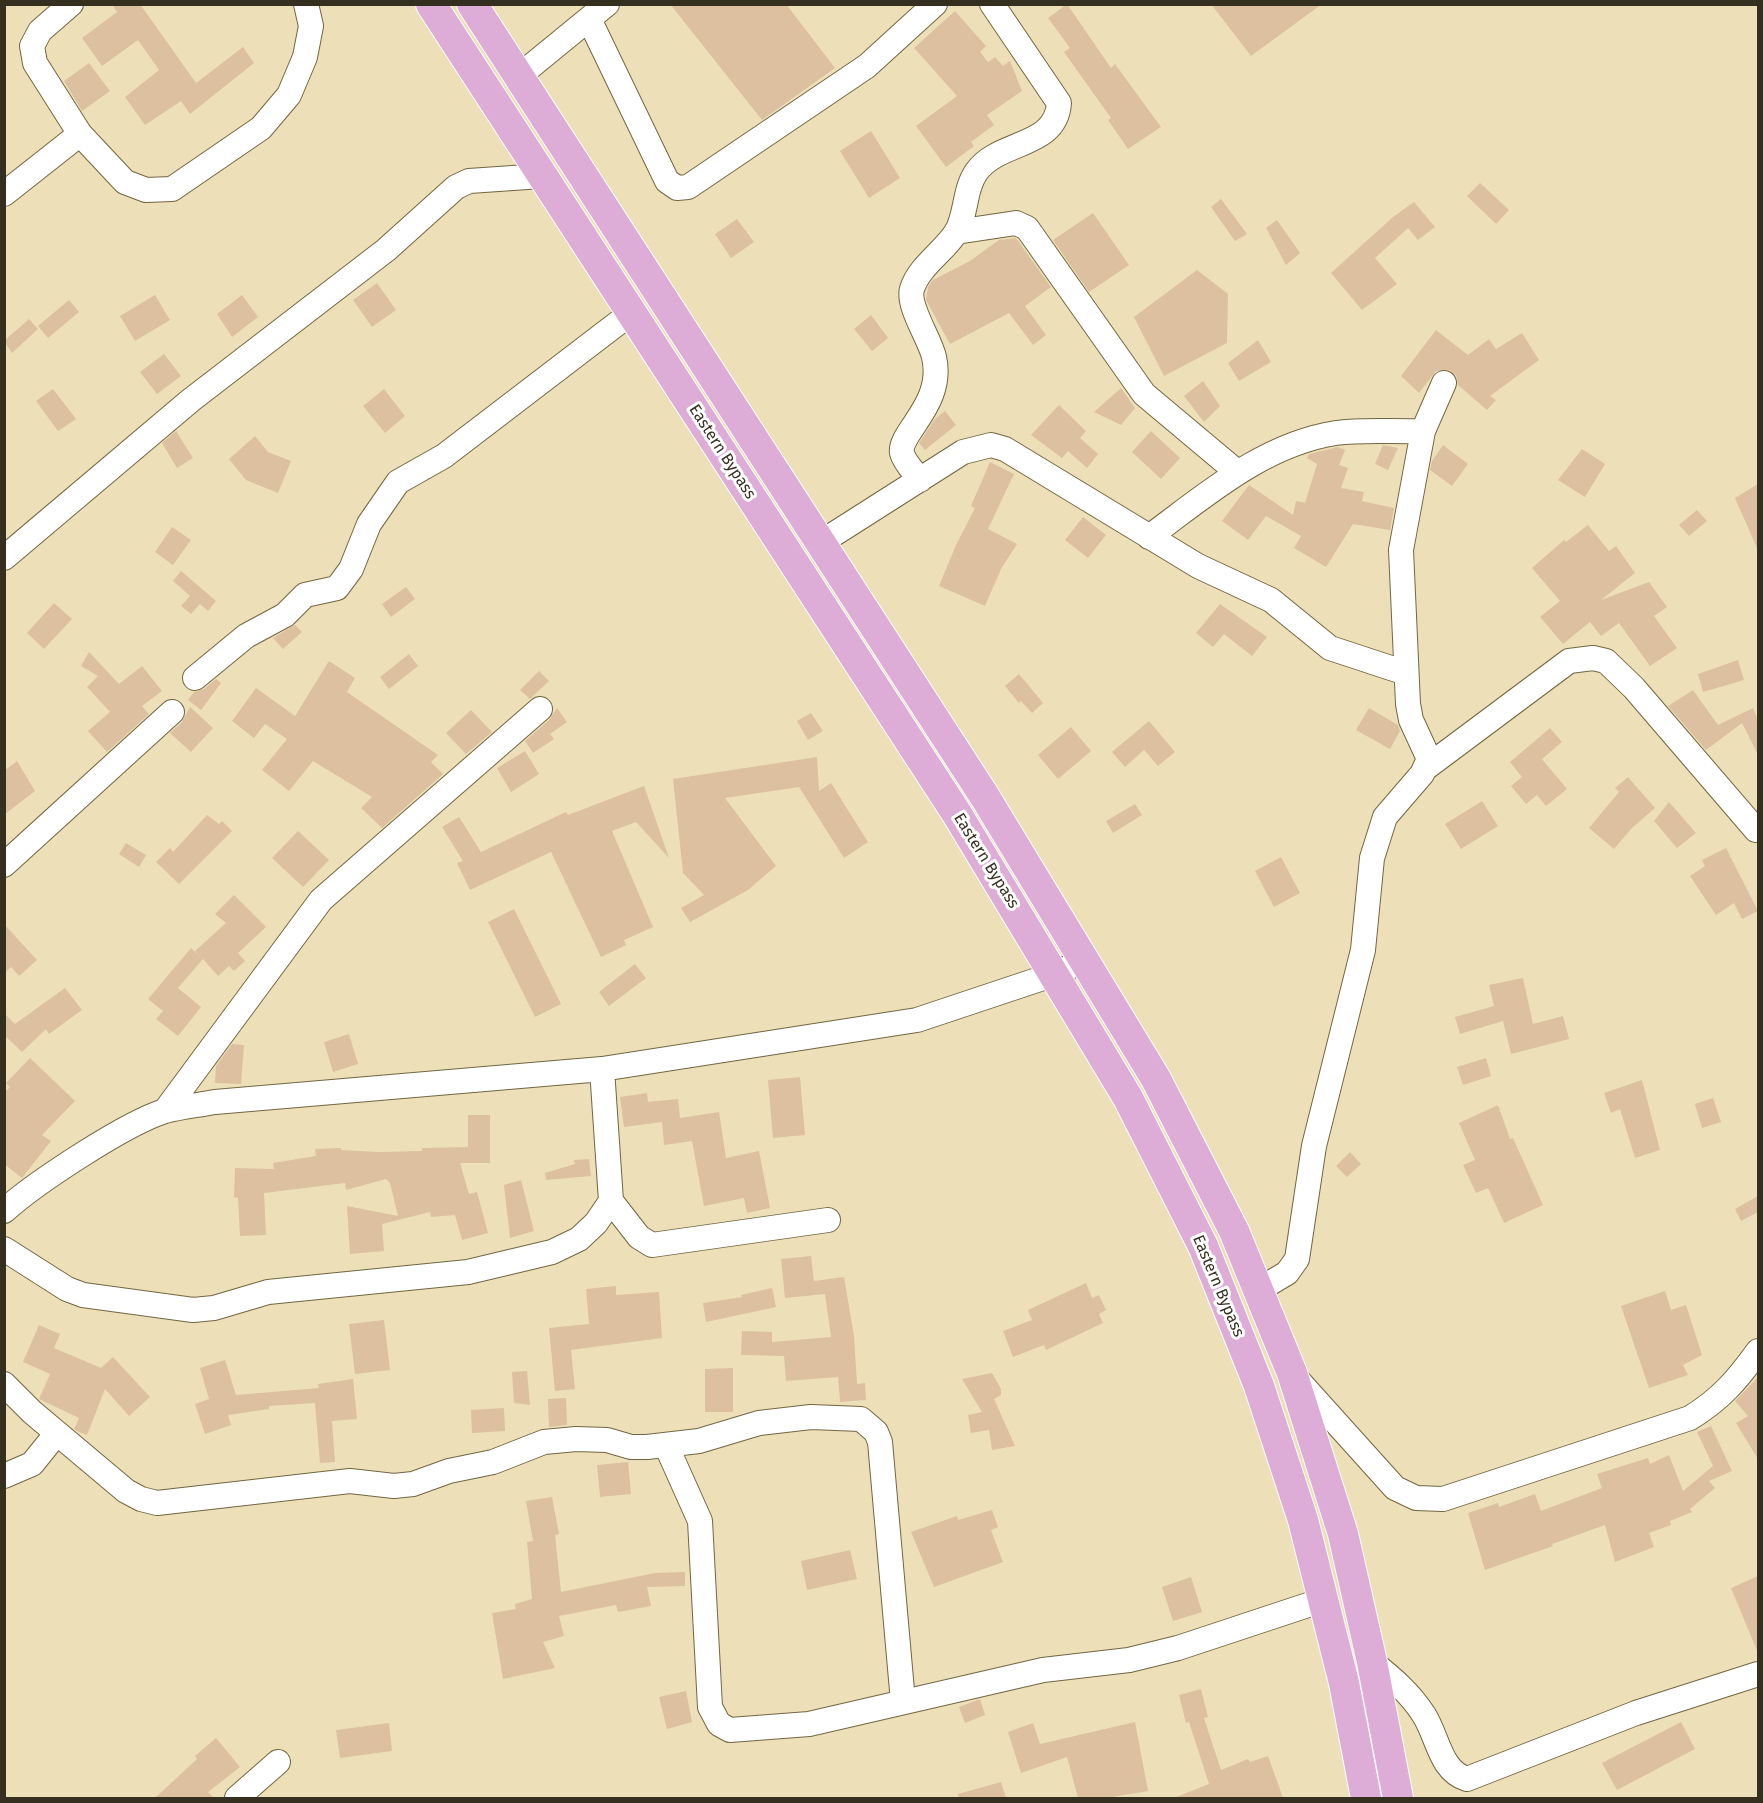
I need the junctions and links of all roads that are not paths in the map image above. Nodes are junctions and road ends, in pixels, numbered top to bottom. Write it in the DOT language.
graph roads {
  1 [pos="71,4"];
  2 [pos="306,4"];
  3 [pos="431,4"];
  4 [pos="472,4"];
  5 [pos="934,4"];
  6 [pos="992,4"];
  7 [pos="598,12"];
  8 [pos="519,76"];
  9 [pos="80,134"];
  10 [pos="542,176"];
  11 [pos="4,194"];
  12 [pos="956,232"];
  13 [pos="631,313"];
  14 [pos="1444,383"];
  15 [pos="1423,431"];
  16 [pos="1237,472"];
  17 [pos="920,480"];
  18 [pos="1149,537"];
  19 [pos="820,543"];
  20 [pos="4,558"];
  21 [pos="1406,673"];
  22 [pos="195,678"];
  23 [pos="540,709"];
  24 [pos="172,712"];
  25 [pos="1426,767"];
  26 [pos="1756,830"];
  27 [pos="4,865"];
  28 [pos="1084,960"];
  29 [pos="1055,974"];
  30 [pos="602,1069"];
  31 [pos="165,1111"];
  32 [pos="611,1201"];
  33 [pos="4,1211"];
  34 [pos="828,1220"];
  35 [pos="4,1250"];
  36 [pos="1260,1289"];
  37 [pos="1758,1351"];
  38 [pos="1292,1373"];
  39 [pos="4,1384"];
  40 [pos="57,1433"];
  41 [pos="666,1445"];
  42 [pos="4,1476"];
  43 [pos="1323,1600"];
  44 [pos="1372,1662"];
  45 [pos="1758,1674"];
  46 [pos="903,1702"];
  47 [pos="278,1762"];
  48 [pos="237,1798"];
  49 [pos="1366,1798"];
  50 [pos="1398,1798"];
  1 -- 9 [label="street"];
  2 -- 9 [label="street"];
  3 -- 10 [label="main road, Eastern Bypass"];
  4 -- 8 [label="main road, Eastern Bypass"];
  5 -- 7 [label="street"];
  6 -- 12 [label="street"];
  7 -- 8 [label="street"];
  8 -- 19 [label="main road, Eastern Bypass"];
  9 -- 11 [label="street"];
  10 -- 13 [label="main road, Eastern Bypass"];
  10 -- 20 [label="street"];
  12 -- 16 [label="street"];
  12 -- 17 [label="street"];
  13 -- 22 [label="street"];
  13 -- 29 [label="main road, Eastern Bypass"];
  14 -- 15 [label="street"];
  15 -- 16 [label="street"];
  15 -- 21 [label="street"];
  16 -- 18 [label="street"];
  17 -- 18 [label="street"];
  17 -- 19 [label="street"];
  18 -- 21 [label="street"];
  19 -- 28 [label="main road, Eastern Bypass"];
  21 -- 25 [label="street"];
  23 -- 31 [label="street"];
  24 -- 27 [label="street"];
  25 -- 26 [label="street"];
  25 -- 36 [label="street"];
  28 -- 29 [label="street"];
  28 -- 36 [label="main road, Eastern Bypass"];
  29 -- 30 [label="street"];
  29 -- 43 [label="main road, Eastern Bypass"];
  30 -- 31 [label="street"];
  30 -- 32 [label="street"];
  31 -- 33 [label="street"];
  32 -- 34 [label="street"];
  32 -- 35 [label="street"];
  36 -- 38 [label="main road, Eastern Bypass"];
  37 -- 38 [label="street"];
  38 -- 44 [label="main road, Eastern Bypass"];
  39 -- 40 [label="street"];
  40 -- 41 [label="street"];
  40 -- 42 [label="street"];
  41 -- 46 [label="street"];
  41 -- 46 [label="street"];
  43 -- 46 [label="street"];
  43 -- 49 [label="main road, Eastern Bypass"];
  44 -- 45 [label="street"];
  44 -- 50 [label="main road, Eastern Bypass"];
  47 -- 48 [label="street"];
}
